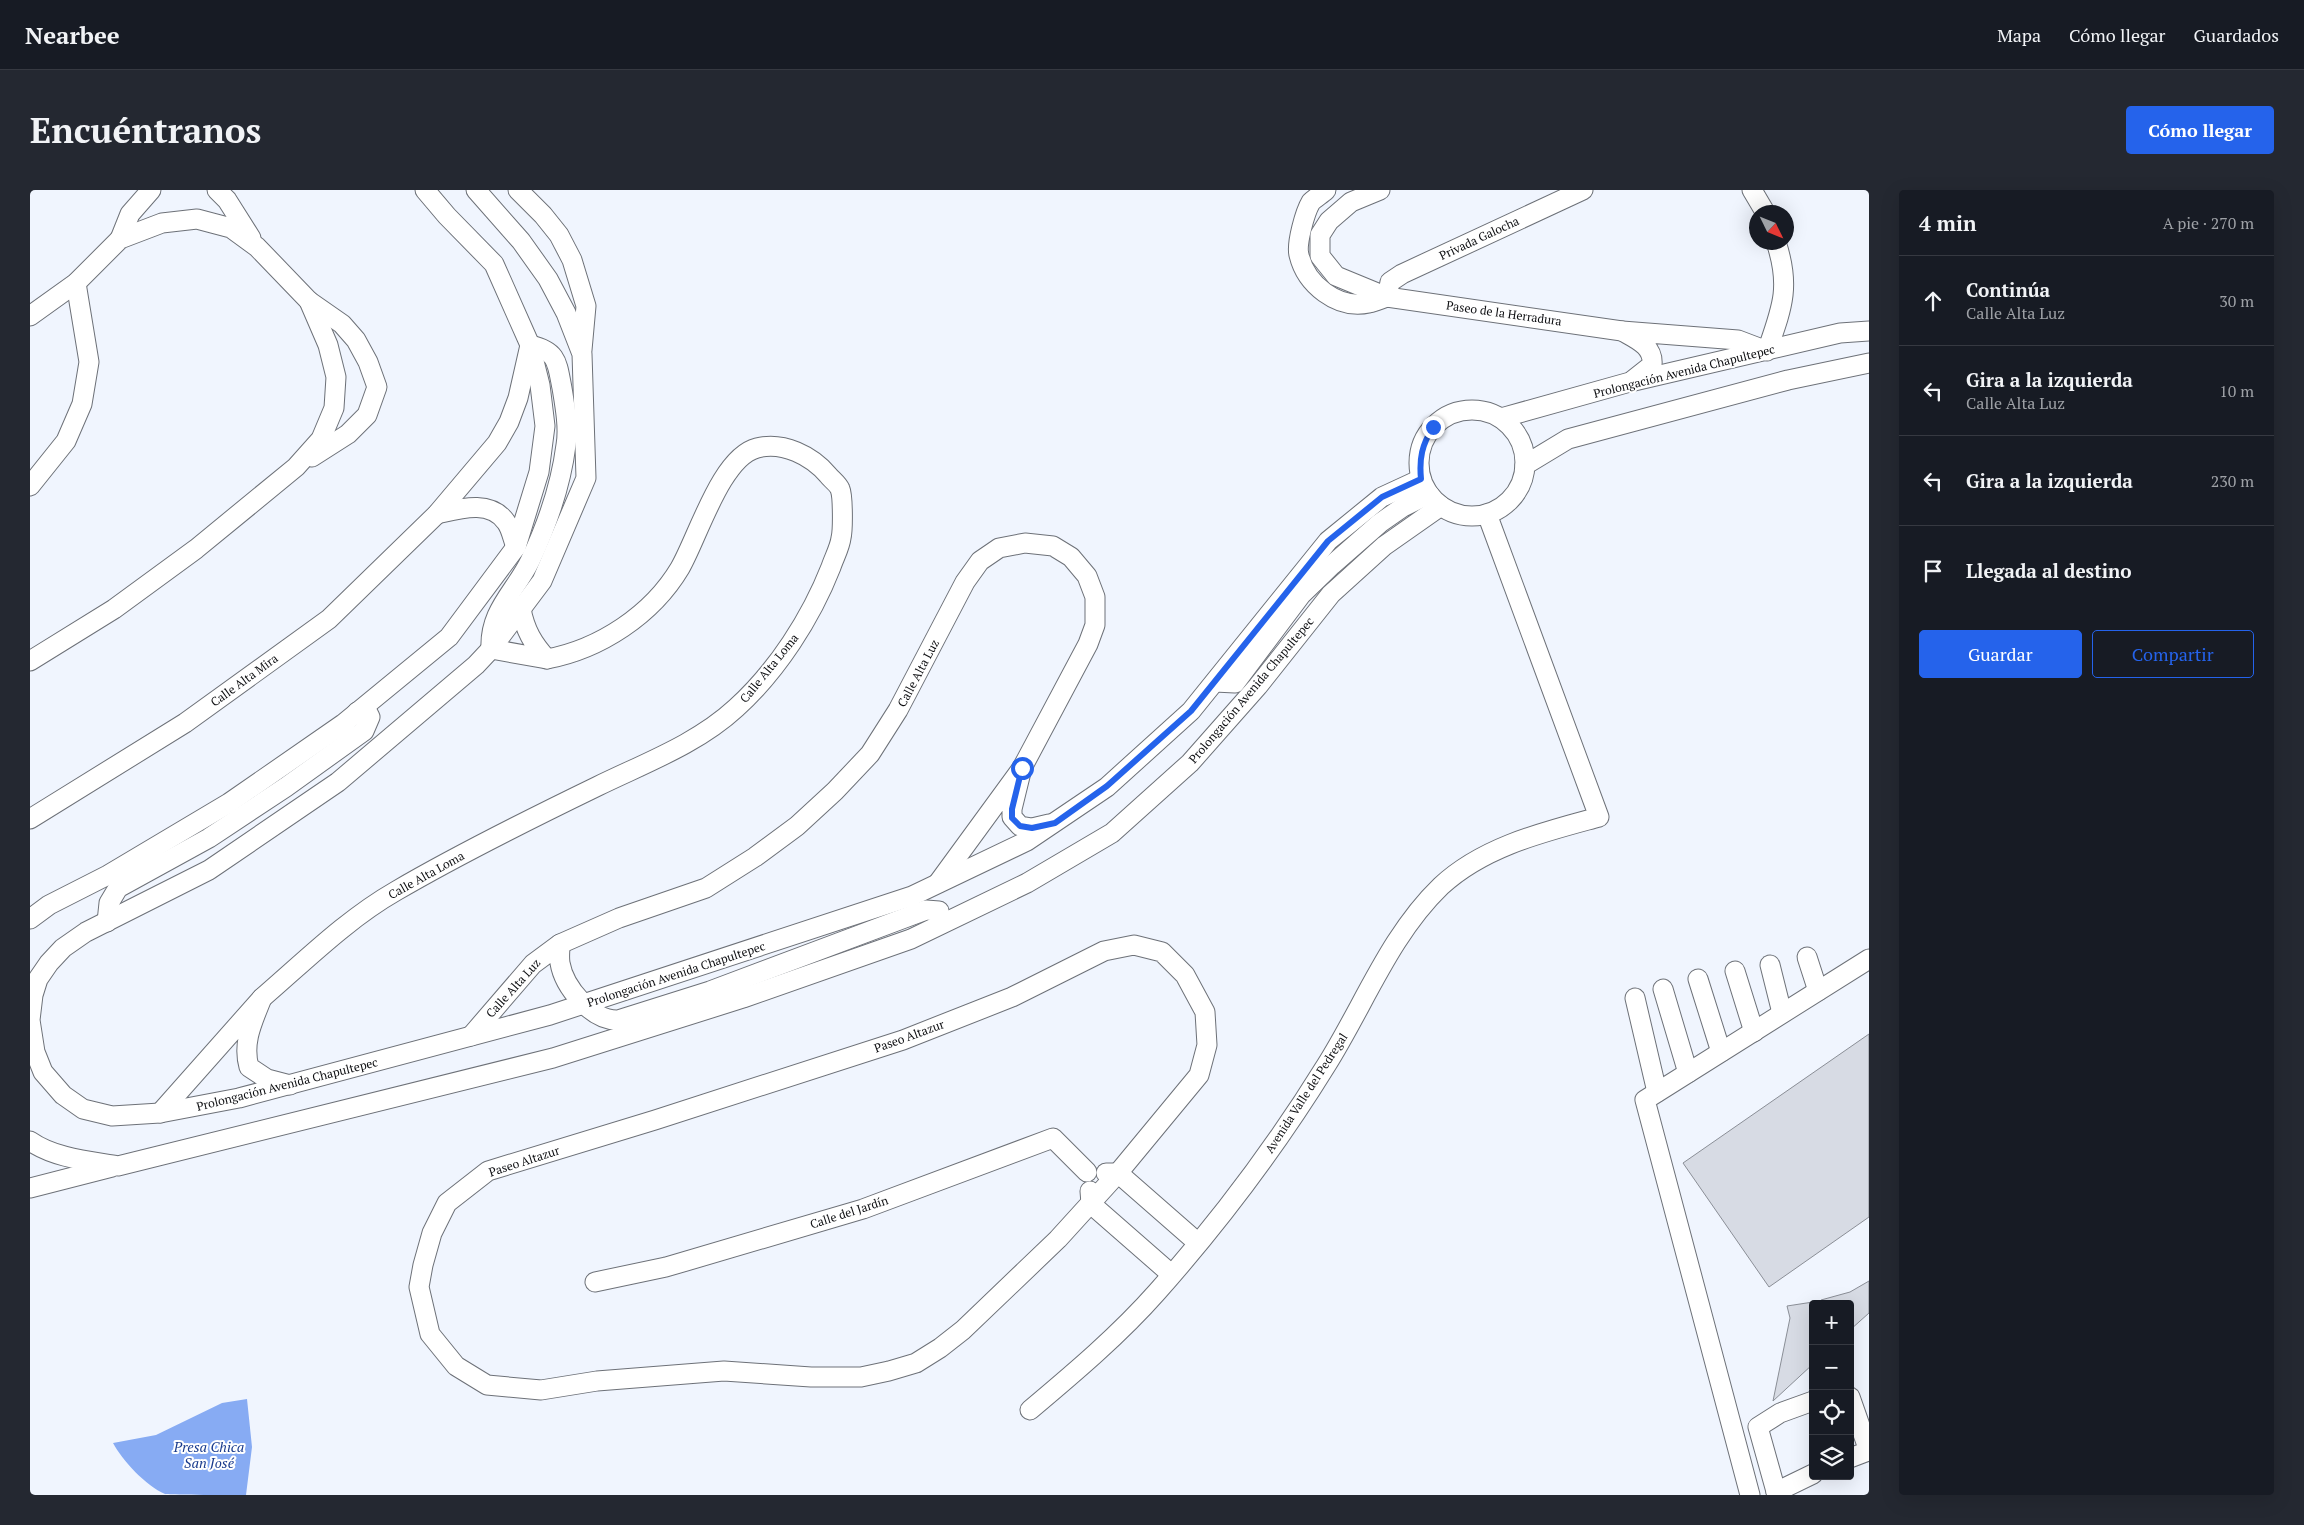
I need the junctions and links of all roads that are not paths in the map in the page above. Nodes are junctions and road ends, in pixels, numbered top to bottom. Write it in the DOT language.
graph roads {
  1 [pos="151,190"];
  2 [pos="218,190"];
  3 [pos="425,190"];
  4 [pos="476,190"];
  5 [pos="518,190"];
  6 [pos="1326,190"];
  7 [pos="1380,190"];
  8 [pos="1582,190"];
  9 [pos="1752,190"];
  10 [pos="1761,205"];
  11 [pos="120,239"];
  12 [pos="257,247"];
  13 [pos="1779,250"];
  14 [pos="76,283"];
  15 [pos="1387,296"];
  16 [pos="309,301"];
  17 [pos="30,316"];
  18 [pos="1622,331"];
  19 [pos="1869,331"];
  20 [pos="530,345"];
  21 [pos="1767,350"];
  22 [pos="582,354"];
  23 [pos="1869,363"];
  24 [pos="1630,382"];
  25 [pos="1500,418"];
  26 [pos="1525,464"];
  27 [pos="296,467"];
  28 [pos="30,486"];
  29 [pos="1430,493"];
  30 [pos="437,514"];
  31 [pos="1487,514"];
  32 [pos="516,547"];
  33 [pos="521,609"];
  34 [pos="491,649"];
  35 [pos="547,660"];
  36 [pos="30,661"];
  37 [pos="357,712"];
  38 [pos="1022,768"];
  39 [pos="30,819"];
  40 [pos="1055,823"];
  41 [pos="937,884"];
  42 [pos="30,920"];
  43 [pos="106,922"];
  44 [pos="941,924"];
  45 [pos="560,944"];
  46 [pos="1807,957"];
  47 [pos="1869,959"];
  48 [pos="1770,965"];
  49 [pos="1735,971"];
  50 [pos="1698,979"];
  51 [pos="1663,989"];
  52 [pos="1818,991"];
  53 [pos="262,998"];
  54 [pos="1635,998"];
  55 [pos="585,1003"];
  56 [pos="1782,1013"];
  57 [pos="1754,1032"];
  58 [pos="471,1036"];
  59 [pos="1721,1052"];
  60 [pos="1688,1073"];
  61 [pos="291,1085"];
  62 [pos="1657,1092"];
  63 [pos="160,1113"];
  64 [pos="30,1141"];
  65 [pos="118,1166"];
  66 [pos="1087,1172"];
  67 [pos="1118,1173"];
  68 [pos="30,1188"];
  69 [pos="1091,1204"];
  70 [pos="1198,1243"];
  71 [pos="1171,1274"];
  72 [pos="595,1282"];
  73 [pos="1809,1402"];
  74 [pos="1854,1409"];
  75 [pos="1030,1410"];
  76 [pos="1868,1451"];
  77 [pos="1854,1456"];
  78 [pos="1809,1476"];
  79 [pos="1777,1493"];
  80 [pos="1750,1495"];
  1 -- 11 [label="street"];
  2 -- 12 [label="street"];
  3 -- 20 [label="street"];
  4 -- 22 [label="street, Prolongación Avenida Chapultepec"];
  5 -- 22 [label="street"];
  6 -- 15 [label="street, Paseo de la Herradura"];
  7 -- 15 [label="street, Paseo de la Herradura"];
  8 -- 15 [label="street, Privada Galocha"];
  9 -- 10 [label="street"];
  11 -- 12 [label="street"];
  11 -- 14 [label="street"];
  12 -- 16 [label="street"];
  13 -- 21 [label="street"];
  14 -- 17 [label="street"];
  14 -- 28 [label="street"];
  15 -- 18 [label="street, Paseo de la Herradura"];
  16 -- 27 [label="street"];
  16 -- 27 [label="street"];
  18 -- 21 [label="street, Paseo de la Herradura"];
  18 -- 24 [label="street, Paseo de la Herradura"];
  19 -- 21 [label="street, Prolongación Avenida Chapultepec"];
  20 -- 30 [label="street, Calle Alta Mira"];
  20 -- 32 [label="street"];
  20 -- 34 [label="street"];
  21 -- 24 [label="street, Prolongación Avenida Chapultepec"];
  22 -- 33 [label="street, Prolongación Avenida Chapultepec"];
  23 -- 26 [label="street"];
  24 -- 25 [label="street, Prolongación Avenida Chapultepec"];
  25 -- 26 [label="street"];
  25 -- 29 [label="street"];
  26 -- 31 [label="street"];
  27 -- 36 [label="street"];
  29 -- 31 [label="street"];
  29 -- 40 [label="street, Prolongación Avenida Chapultepec"];
  29 -- 44 [label="street, Prolongación Avenida Chapultepec"];
  30 -- 32 [label="street"];
  30 -- 39 [label="street, Calle Alta Mira"];
  31 -- 70 [label="street, Avenida Valle del Pedregal"];
  32 -- 37 [label="street"];
  33 -- 34 [label="street, Prolongación Avenida Chapultepec"];
  33 -- 35 [label="street"];
  34 -- 35 [label="street, Calle Alta Loma"];
  34 -- 43 [label="street, Prolongación Avenida Chapultepec"];
  35 -- 53 [label="street, Calle Alta Loma"];
  37 -- 42 [label="street"];
  37 -- 43 [label="street"];
  38 -- 40 [label="street, Calle Alta Luz"];
  38 -- 41 [label="street, Calle Alta Luz"];
  38 -- 45 [label="street, Calle Alta Luz"];
  40 -- 41 [label="street, Prolongación Avenida Chapultepec"];
  41 -- 55 [label="street, Prolongación Avenida Chapultepec"];
  43 -- 63 [label="street, Prolongación Avenida Chapultepec"];
  44 -- 55 [label="street, Calle Alta Luz"];
  44 -- 65 [label="street, Prolongación Avenida Chapultepec"];
  45 -- 55 [label="street, Calle Alta Luz"];
  45 -- 58 [label="street, Calle Alta Luz"];
  46 -- 52 [label="street"];
  47 -- 52 [label="street"];
  48 -- 56 [label="street"];
  49 -- 57 [label="street"];
  50 -- 59 [label="street"];
  51 -- 60 [label="street"];
  52 -- 56 [label="street"];
  53 -- 61 [label="street, Calle Alta Loma"];
  53 -- 63 [label="street, Calle Alta Loma"];
  54 -- 62 [label="street"];
  55 -- 58 [label="street, Prolongación Avenida Chapultepec"];
  56 -- 57 [label="street"];
  57 -- 59 [label="street"];
  58 -- 61 [label="street, Prolongación Avenida Chapultepec"];
  59 -- 60 [label="street"];
  60 -- 62 [label="street"];
  61 -- 63 [label="street, Prolongación Avenida Chapultepec"];
  62 -- 80 [label="street"];
  64 -- 65 [label="street, Prolongación Avenida Chapultepec"];
  65 -- 68 [label="street"];
  66 -- 67 [label="street"];
  66 -- 69 [label="street"];
  66 -- 72 [label="street, Calle del Jardín"];
  67 -- 69 [label="street, Paseo Altazur"];
  67 -- 69 [label="street, Paseo Altazur"];
  67 -- 70 [label="street"];
  69 -- 71 [label="street"];
  70 -- 71 [label="street, Avenida Valle del Pedregal"];
  71 -- 75 [label="street, Avenida Valle del Pedregal"];
  73 -- 79 [label="street"];
  74 -- 76 [label="street"];
  76 -- 77 [label="street"];
  78 -- 79 [label="street"];
}
